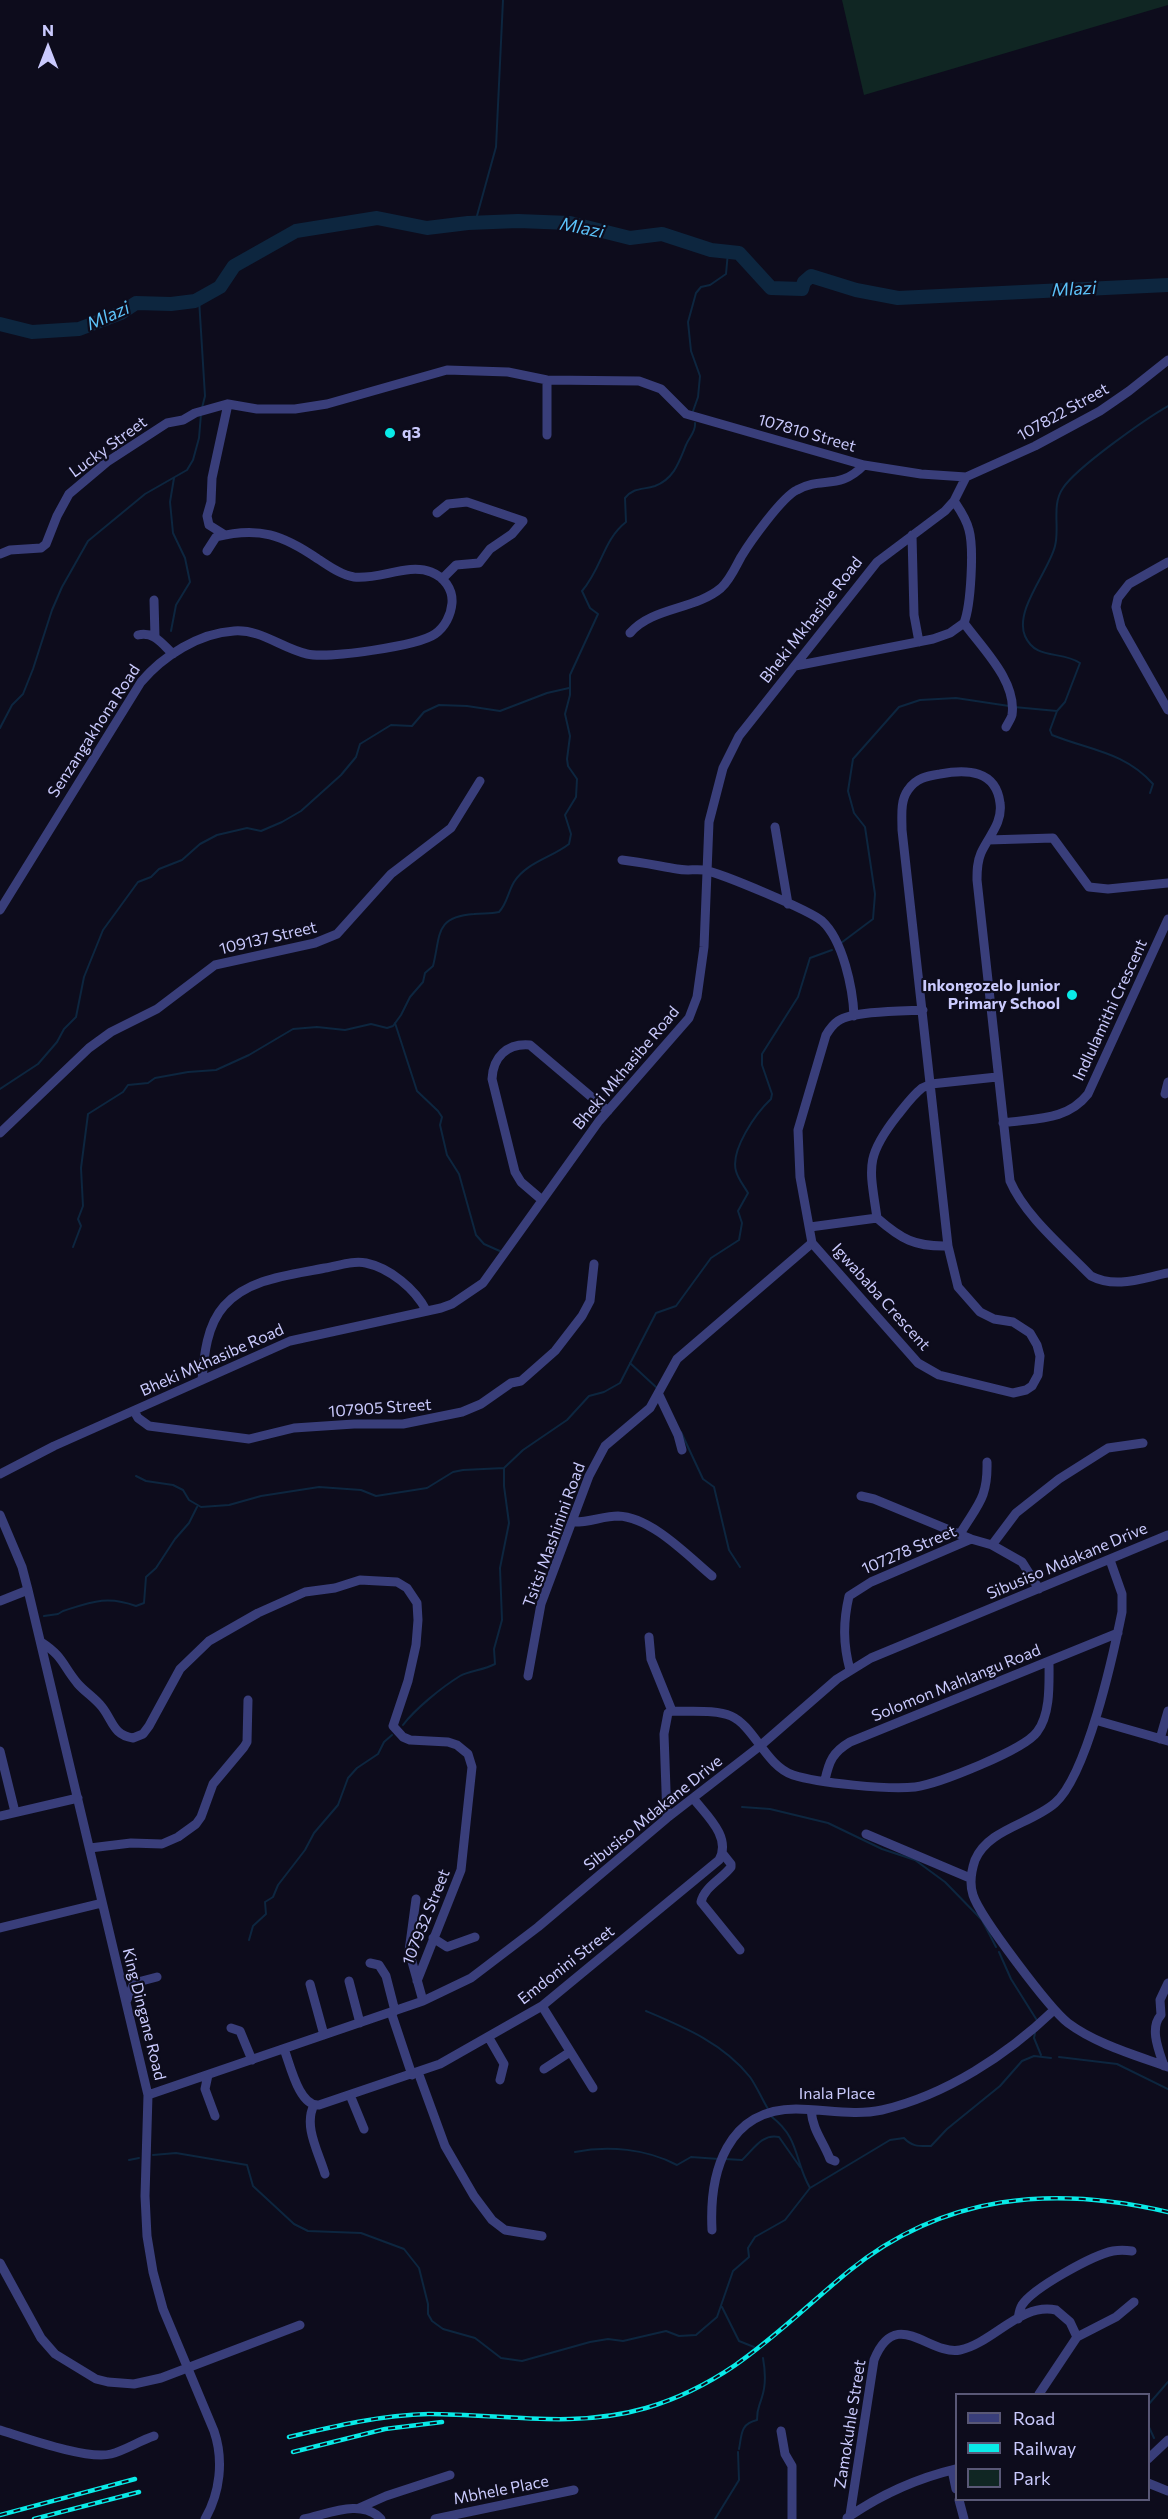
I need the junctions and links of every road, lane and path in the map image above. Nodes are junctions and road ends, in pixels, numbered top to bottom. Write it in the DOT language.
graph roads {
  1 [pos="1168,360"];
  2 [pos="547,380"];
  3 [pos="227,404"];
  4 [pos="547,435"];
  5 [pos="864,465"];
  6 [pos="966,477"];
  7 [pos="954,501"];
  8 [pos="437,513"];
  9 [pos="225,535"];
  10 [pos="912,535"];
  11 [pos="207,551"];
  12 [pos="0,554"];
  13 [pos="1166,567"];
  14 [pos="442,579"];
  15 [pos="153,600"];
  16 [pos="964,623"];
  17 [pos="630,633"];
  18 [pos="138,635"];
  19 [pos="155,637"];
  20 [pos="919,642"];
  21 [pos="173,654"];
  22 [pos="795,666"];
  23 [pos="1168,710"];
  24 [pos="1006,727"];
  25 [pos="480,781"];
  26 [pos="775,827"];
  27 [pos="988,840"];
  28 [pos="622,860"];
  29 [pos="707,871"];
  30 [pos="1168,883"];
  31 [pos="789,904"];
  32 [pos="0,910"];
  33 [pos="1168,919"];
  34 [pos="922,1010"];
  35 [pos="854,1016"];
  36 [pos="997,1077"];
  37 [pos="1168,1082"];
  38 [pos="931,1084"];
  39 [pos="1165,1094"];
  40 [pos="608,1111"];
  41 [pos="1003,1122"];
  42 [pos="0,1133"];
  43 [pos="542,1200"];
  44 [pos="877,1218"];
  45 [pos="810,1227"];
  46 [pos="812,1243"];
  47 [pos="948,1246"];
  48 [pos="594,1264"];
  49 [pos="1168,1273"];
  50 [pos="426,1310"];
  51 [pos="202,1380"];
  52 [pos="659,1395"];
  53 [pos="134,1411"];
  54 [pos="1143,1443"];
  55 [pos="682,1450"];
  56 [pos="987,1462"];
  57 [pos="0,1474"];
  58 [pos="861,1496"];
  59 [pos="0,1515"];
  60 [pos="572,1522"];
  61 [pos="960,1534"];
  62 [pos="1168,1535"];
  63 [pos="971,1539"];
  64 [pos="992,1545"];
  65 [pos="1110,1560"];
  66 [pos="712,1576"];
  67 [pos="1039,1589"];
  68 [pos="28,1590"];
  69 [pos="0,1601"];
  70 [pos="1118,1634"];
  71 [pos="650,1637"];
  72 [pos="41,1642"];
  73 [pos="1049,1661"];
  74 [pos="850,1670"];
  75 [pos="528,1676"];
  76 [pos="248,1700"];
  77 [pos="672,1711"];
  78 [pos="1168,1711"];
  79 [pos="1095,1720"];
  80 [pos="1164,1740"];
  81 [pos="759,1745"];
  82 [pos="0,1751"];
  83 [pos="825,1780"];
  84 [pos="78,1798"];
  85 [pos="693,1798"];
  86 [pos="15,1812"];
  87 [pos="0,1816"];
  88 [pos="667,1818"];
  89 [pos="866,1834"];
  90 [pos="90,1848"];
  91 [pos="723,1854"];
  92 [pos="970,1878"];
  93 [pos="416,1899"];
  94 [pos="102,1902"];
  95 [pos="0,1928"];
  96 [pos="475,1937"];
  97 [pos="433,1938"];
  98 [pos="740,1950"];
  99 [pos="370,1963"];
  100 [pos="157,1977"];
  101 [pos="349,1981"];
  102 [pos="417,1981"];
  103 [pos="1168,1983"];
  104 [pos="310,1984"];
  105 [pos="423,2001"];
  106 [pos="126,2002"];
  107 [pos="542,2006"];
  108 [pos="1054,2010"];
  109 [pos="393,2012"];
  110 [pos="360,2023"];
  111 [pos="231,2028"];
  112 [pos="324,2036"];
  113 [pos="489,2038"];
  114 [pos="284,2049"];
  115 [pos="570,2052"];
  116 [pos="252,2060"];
  117 [pos="1166,2066"];
  118 [pos="544,2069"];
  119 [pos="415,2074"];
  120 [pos="208,2075"];
  121 [pos="500,2079"];
  122 [pos="594,2088"];
  123 [pos="148,2095"];
  124 [pos="350,2095"];
  125 [pos="314,2105"];
  126 [pos="811,2110"];
  127 [pos="215,2116"];
  128 [pos="363,2129"];
  129 [pos="836,2160"];
  130 [pos="326,2174"];
  131 [pos="712,2230"];
  132 [pos="542,2236"];
  133 [pos="1132,2251"];
  134 [pos="0,2263"];
  135 [pos="1134,2302"];
  136 [pos="1018,2319"];
  137 [pos="300,2325"];
  138 [pos="1077,2337"];
  139 [pos="189,2369"];
  140 [pos="1040,2393"];
  141 [pos="0,2430"];
  142 [pos="781,2431"];
  143 [pos="154,2436"];
  144 [pos="1168,2440"];
  145 [pos="1150,2458"];
  146 [pos="954,2470"];
  147 [pos="450,2475"];
  148 [pos="1150,2482"];
  149 [pos="574,2490"];
  150 [pos="1168,2491"];
  151 [pos="960,2501"];
  152 [pos="359,2508"];
  153 [pos="848,2517"];
  154 [pos="205,2519"];
  155 [pos="304,2519"];
  156 [pos="381,2519"];
  157 [pos="435,2519"];
  158 [pos="792,2519"];
  159 [pos="964,2519"];
  1 -- 6 [label="street, 107822 Street"];
  2 -- 3 [label="street"];
  2 -- 4 [label="street"];
  2 -- 5 [label="street, 107810 Street"];
  3 -- 9 [label="street"];
  3 -- 12 [label="street, Lucky Street"];
  5 -- 6 [label="street, 107810 Street"];
  5 -- 17 [label="street"];
  6 -- 7 [label="street"];
  7 -- 10 [label="street, Bheki Mkhasibe Road"];
  7 -- 16 [label="street"];
  8 -- 14 [label="street"];
  9 -- 11 [label="street"];
  9 -- 14 [label="street"];
  10 -- 20 [label="street"];
  10 -- 22 [label="street, Bheki Mkhasibe Road"];
  13 -- 23 [label="street"];
  14 -- 21 [label="street, Senzangakhona Road"];
  15 -- 19 [label="street"];
  16 -- 20 [label="street"];
  16 -- 24 [label="street"];
  18 -- 19 [label="street"];
  19 -- 21 [label="street"];
  20 -- 22 [label="street"];
  21 -- 32 [label="street, Senzangakhona Road"];
  22 -- 29 [label="street, Bheki Mkhasibe Road"];
  25 -- 42 [label="street, 109137 Street"];
  26 -- 31 [label="street"];
  27 -- 30 [label="street"];
  27 -- 34 [label="street, Igwababa Crescent"];
  27 -- 36 [label="street, Igwababa Crescent"];
  28 -- 29 [label="street"];
  29 -- 31 [label="street"];
  29 -- 40 [label="street, Bheki Mkhasibe Road"];
  31 -- 35 [label="street"];
  33 -- 41 [label="street, Indlulamithi Crescent"];
  34 -- 35 [label="street, Igwababa Crescent"];
  34 -- 38 [label="street, Igwababa Crescent"];
  35 -- 45 [label="street, Igwababa Crescent"];
  36 -- 38 [label="street"];
  36 -- 41 [label="street, Igwababa Crescent"];
  37 -- 39 [label="street"];
  38 -- 44 [label="street"];
  38 -- 47 [label="street, Igwababa Crescent"];
  40 -- 43 [label="street, Bheki Mkhasibe Road"];
  40 -- 43 [label="street"];
  41 -- 49 [label="street, Igwababa Crescent"];
  43 -- 50 [label="street, Bheki Mkhasibe Road"];
  44 -- 45 [label="street"];
  44 -- 47 [label="street"];
  45 -- 46 [label="street, Igwababa Crescent"];
  46 -- 47 [label="street, Igwababa Crescent"];
  46 -- 52 [label="street, Tsitsi Mashinini Road"];
  48 -- 53 [label="street, 107905 Street"];
  50 -- 51 [label="street, Bheki Mkhasibe Road"];
  50 -- 51 [label="street"];
  51 -- 53 [label="street, Bheki Mkhasibe Road"];
  52 -- 55 [label="street"];
  52 -- 60 [label="street, Tsitsi Mashinini Road"];
  53 -- 57 [label="street, Bheki Mkhasibe Road"];
  54 -- 64 [label="street"];
  56 -- 61 [label="street"];
  58 -- 61 [label="street"];
  59 -- 68 [label="street, King Dingane Road"];
  60 -- 66 [label="street"];
  60 -- 75 [label="street, Tsitsi Mashinini Road"];
  61 -- 63 [label="street"];
  62 -- 65 [label="street, Sibusiso Mdakane Drive"];
  63 -- 64 [label="street, 107278 Street"];
  63 -- 74 [label="street, 107278 Street"];
  64 -- 67 [label="street, 107278 Street"];
  65 -- 67 [label="street, Sibusiso Mdakane Drive"];
  65 -- 70 [label="street"];
  67 -- 74 [label="street, Sibusiso Mdakane Drive"];
  68 -- 69 [label="street"];
  68 -- 72 [label="street, King Dingane Road"];
  70 -- 73 [label="street, Solomon Mahlangu Road"];
  70 -- 79 [label="street"];
  71 -- 77 [label="street"];
  72 -- 84 [label="street, King Dingane Road"];
  72 -- 97 [label="street, 107932 Street"];
  73 -- 83 [label="street, Solomon Mahlangu Road"];
  73 -- 83 [label="street"];
  74 -- 81 [label="street, Sibusiso Mdakane Drive"];
  76 -- 90 [label="street"];
  77 -- 81 [label="street"];
  77 -- 88 [label="street"];
  78 -- 80 [label="street"];
  79 -- 80 [label="street"];
  79 -- 92 [label="street"];
  81 -- 83 [label="street"];
  81 -- 85 [label="street, Sibusiso Mdakane Drive"];
  82 -- 86 [label="street"];
  84 -- 86 [label="street"];
  84 -- 90 [label="street, King Dingane Road"];
  85 -- 88 [label="street, Sibusiso Mdakane Drive"];
  85 -- 91 [label="street"];
  86 -- 87 [label="street"];
  88 -- 105 [label="street, Sibusiso Mdakane Drive"];
  89 -- 92 [label="street"];
  90 -- 94 [label="street, King Dingane Road"];
  91 -- 98 [label="street"];
  91 -- 107 [label="street, Emdonini Street"];
  92 -- 108 [label="street"];
  93 -- 102 [label="street"];
  94 -- 95 [label="street"];
  94 -- 106 [label="street, King Dingane Road"];
  96 -- 97 [label="street"];
  97 -- 102 [label="street, 107932 Street"];
  99 -- 109 [label="street"];
  100 -- 106 [label="street"];
  101 -- 110 [label="street"];
  102 -- 105 [label="street"];
  103 -- 117 [label="street"];
  104 -- 112 [label="street"];
  105 -- 109 [label="street, Sibusiso Mdakane Drive"];
  106 -- 123 [label="street, King Dingane Road"];
  107 -- 113 [label="street, Emdonini Street"];
  107 -- 115 [label="street"];
  108 -- 117 [label="street"];
  108 -- 126 [label="street, Inala Place"];
  109 -- 110 [label="street, Sibusiso Mdakane Drive"];
  109 -- 119 [label="street"];
  110 -- 112 [label="street, Sibusiso Mdakane Drive"];
  111 -- 116 [label="street"];
  112 -- 114 [label="street, Sibusiso Mdakane Drive"];
  113 -- 119 [label="street, Emdonini Street"];
  113 -- 121 [label="street"];
  114 -- 116 [label="street, Sibusiso Mdakane Drive"];
  114 -- 125 [label="street"];
  115 -- 118 [label="street"];
  115 -- 122 [label="street"];
  116 -- 120 [label="street, Sibusiso Mdakane Drive"];
  119 -- 124 [label="street, Emdonini Street"];
  119 -- 132 [label="street"];
  120 -- 123 [label="street, Sibusiso Mdakane Drive"];
  120 -- 127 [label="street"];
  123 -- 139 [label="street, King Dingane Road"];
  124 -- 125 [label="street, Emdonini Street"];
  124 -- 128 [label="street"];
  125 -- 130 [label="street"];
  126 -- 129 [label="street"];
  126 -- 131 [label="street, Inala Place"];
  133 -- 136 [label="street"];
  134 -- 139 [label="street"];
  135 -- 138 [label="street"];
  136 -- 138 [label="street, Zamokuhle Street"];
  136 -- 153 [label="street, Zamokuhle Street"];
  137 -- 139 [label="street"];
  138 -- 140 [label="street"];
  139 -- 154 [label="street, King Dingane Road"];
  141 -- 143 [label="street"];
  142 -- 158 [label="street"];
  144 -- 145 [label="street"];
  146 -- 153 [label="street"];
  147 -- 152 [label="street"];
  148 -- 150 [label="street"];
  149 -- 157 [label="street, Mbhele Place"];
  151 -- 159 [label="street"];
  152 -- 155 [label="street"];
  152 -- 156 [label="street"];
}
